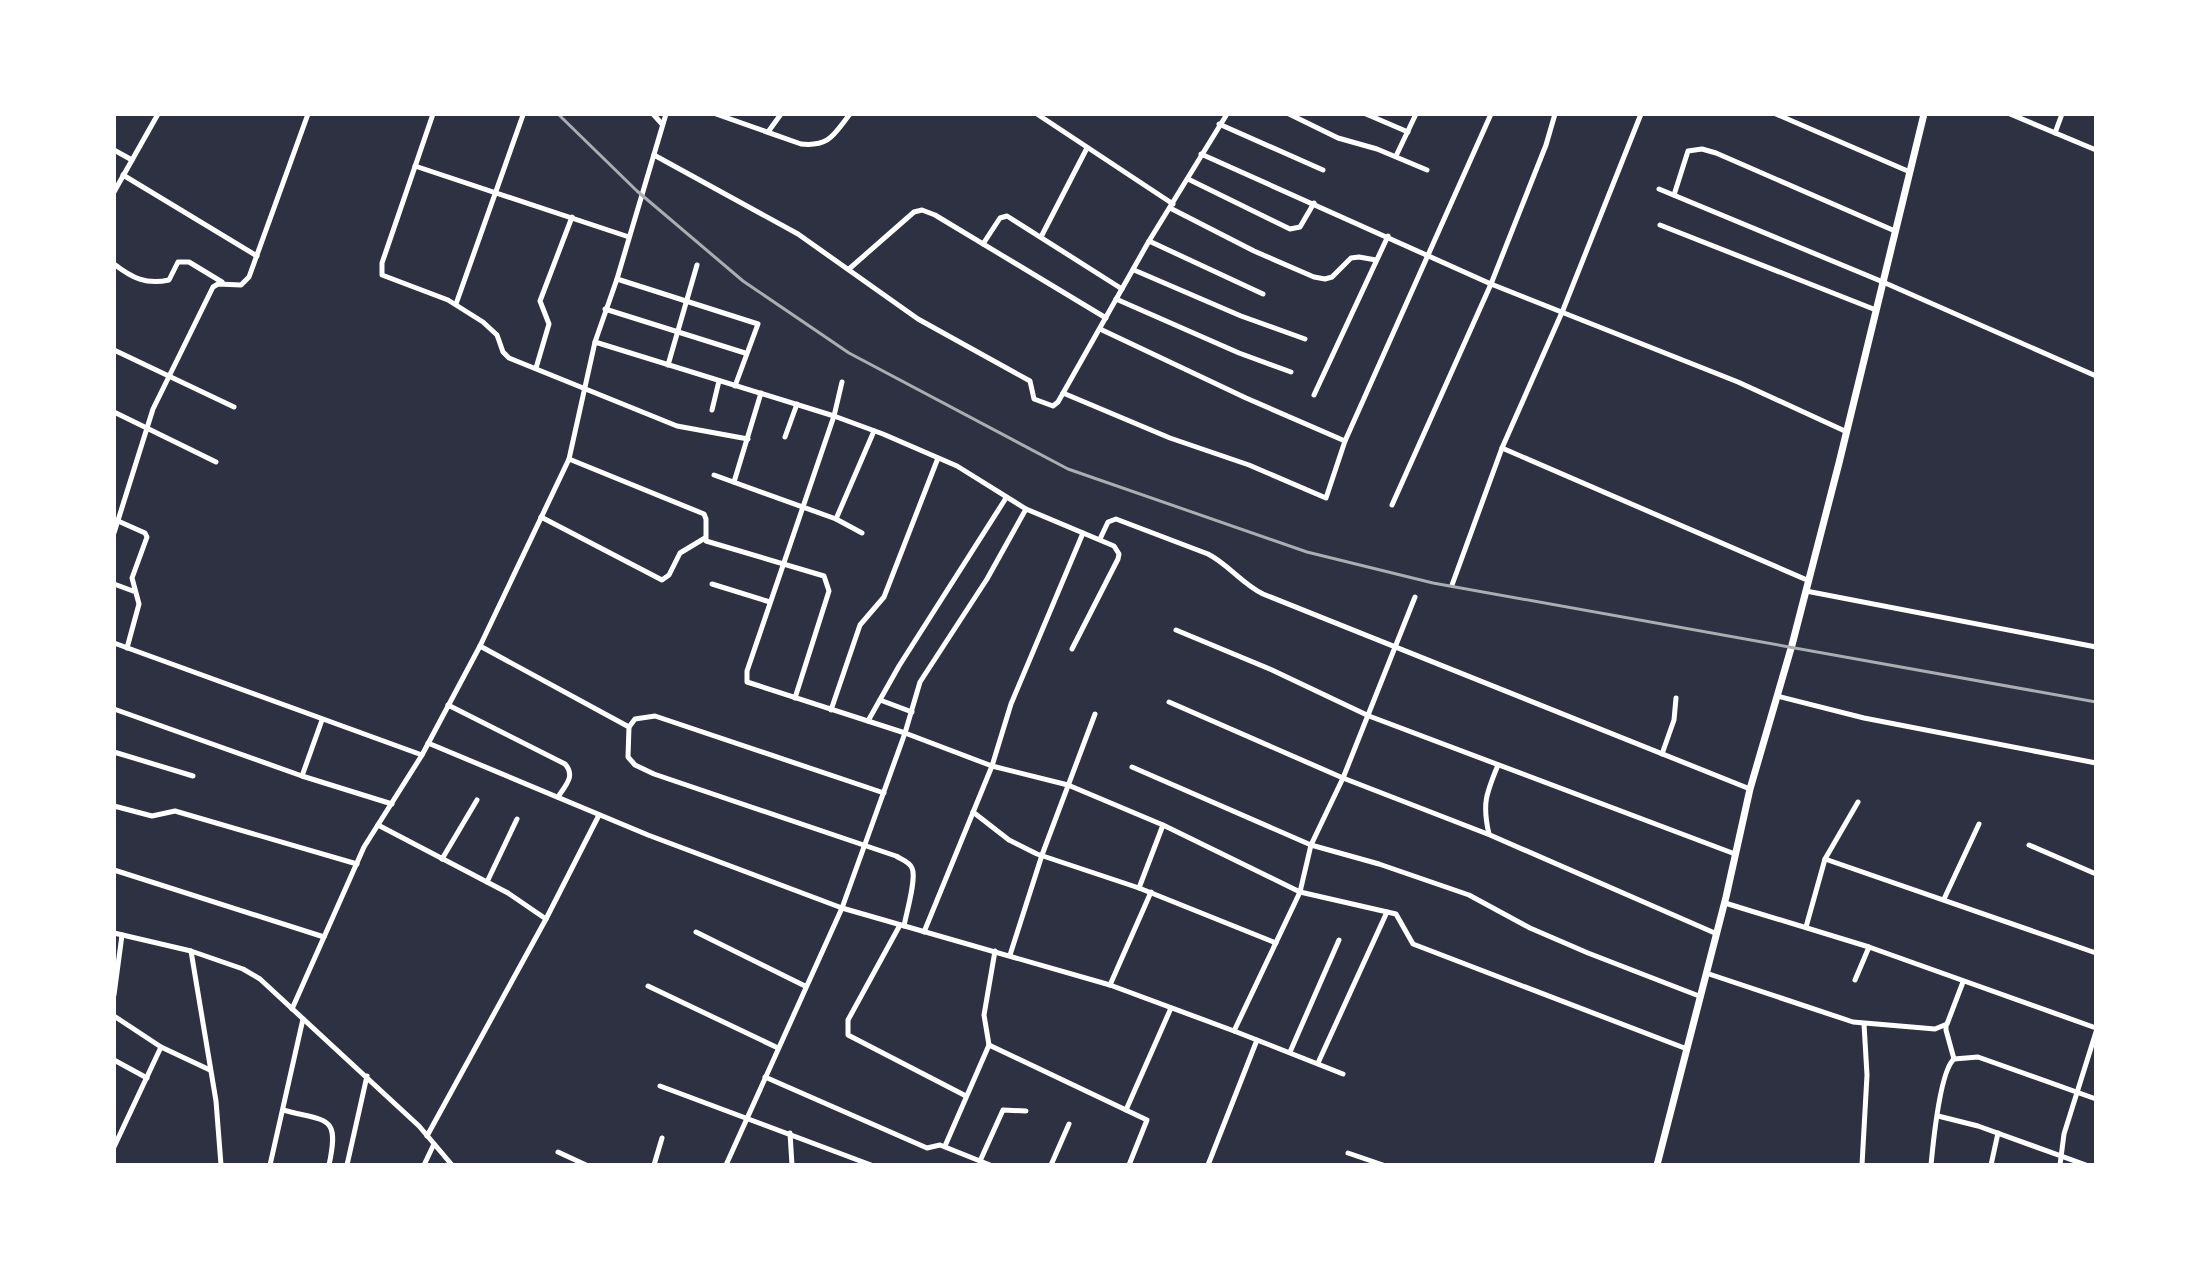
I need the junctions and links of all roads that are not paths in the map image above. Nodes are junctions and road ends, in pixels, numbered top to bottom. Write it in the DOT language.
graph roads {
  1 [pos="158,114"];
  2 [pos="308,114"];
  3 [pos="433,114"];
  4 [pos="653,114"];
  5 [pos="666,114"];
  6 [pos="716,114"];
  7 [pos="781,114"];
  8 [pos="850,114"];
  9 [pos="1037,114"];
  10 [pos="1227,114"];
  11 [pos="1289,114"];
  12 [pos="1366,114"];
  13 [pos="1416,114"];
  14 [pos="1491,114"];
  15 [pos="1555,114"];
  16 [pos="1641,114"];
  17 [pos="1776,114"];
  18 [pos="1924,114"];
  19 [pos="2010,114"];
  20 [pos="2062,114"];
  21 [pos="523,115"];
  22 [pos="663,124"];
  23 [pos="1219,124"];
  24 [pos="768,132"];
  25 [pos="1408,132"];
  26 [pos="2055,133"];
  27 [pos="1087,148"];
  28 [pos="114,150"];
  29 [pos="2096,150"];
  30 [pos="1201,154"];
  31 [pos="654,155"];
  32 [pos="1396,156"];
  33 [pos="132,160"];
  34 [pos="415,166"];
  35 [pos="1323,170"];
  36 [pos="1427,170"];
  37 [pos="1910,172"];
  38 [pos="123,175"];
  39 [pos="1188,179"];
  40 [pos="1659,189"];
  41 [pos="114,192"];
  42 [pos="495,194"];
  43 [pos="1674,195"];
  44 [pos="1314,203"];
  45 [pos="1171,206"];
  46 [pos="572,217"];
  47 [pos="1660,225"];
  48 [pos="1895,231"];
  49 [pos="1388,236"];
  50 [pos="629,237"];
  51 [pos="1041,237"];
  52 [pos="1149,241"];
  53 [pos="983,244"];
  54 [pos="1429,254"];
  55 [pos="257,256"];
  56 [pos="1376,260"];
  57 [pos="114,264"];
  58 [pos="697,265"];
  59 [pos="849,269"];
  60 [pos="1134,270"];
  61 [pos="617,279"];
  62 [pos="1883,282"];
  63 [pos="225,284"];
  64 [pos="1491,284"];
  65 [pos="1122,289"];
  66 [pos="1263,294"];
  67 [pos="1116,299"];
  68 [pos="688,302"];
  69 [pos="456,304"];
  70 [pos="605,309"];
  71 [pos="1563,310"];
  72 [pos="1876,310"];
  73 [pos="1106,318"];
  74 [pos="1100,329"];
  75 [pos="678,332"];
  76 [pos="1305,339"];
  77 [pos="595,342"];
  78 [pos="114,350"];
  79 [pos="745,353"];
  80 [pos="668,365"];
  81 [pos="536,368"];
  82 [pos="1291,372"];
  83 [pos="2096,376"];
  84 [pos="170,378"];
  85 [pos="719,381"];
  86 [pos="842,382"];
  87 [pos="735,386"];
  88 [pos="585,387"];
  89 [pos="761,393"];
  90 [pos="1063,393"];
  91 [pos="1314,395"];
  92 [pos="797,404"];
  93 [pos="234,407"];
  94 [pos="712,410"];
  95 [pos="114,412"];
  96 [pos="834,416"];
  97 [pos="147,428"];
  98 [pos="874,431"];
  99 [pos="1847,432"];
  100 [pos="785,437"];
  101 [pos="748,439"];
  102 [pos="1345,441"];
  103 [pos="1502,448"];
  104 [pos="938,458"];
  105 [pos="569,459"];
  106 [pos="216,462"];
  107 [pos="714,475"];
  108 [pos="734,482"];
  109 [pos="1006,497"];
  110 [pos="1392,505"];
  111 [pos="803,506"];
  112 [pos="1026,509"];
  113 [pos="541,517"];
  114 [pos="117,519"];
  115 [pos="836,519"];
  116 [pos="114,533"];
  117 [pos="862,533"];
  118 [pos="1083,533"];
  119 [pos="705,538"];
  120 [pos="1100,539"];
  121 [pos="783,564"];
  122 [pos="1807,580"];
  123 [pos="114,584"];
  124 [pos="712,584"];
  125 [pos="1452,585"];
  126 [pos="1805,590"];
  127 [pos="134,592"];
  128 [pos="1415,597"];
  129 [pos="770,602"];
  130 [pos="1176,630"];
  131 [pos="114,643"];
  132 [pos="480,646"];
  133 [pos="1397,646"];
  134 [pos="2096,647"];
  135 [pos="127,648"];
  136 [pos="1072,649"];
  137 [pos="1776,695"];
  138 [pos="795,698"];
  139 [pos="1676,698"];
  140 [pos="880,700"];
  141 [pos="1169,702"];
  142 [pos="448,705"];
  143 [pos="114,709"];
  144 [pos="831,710"];
  145 [pos="912,712"];
  146 [pos="1095,714"];
  147 [pos="1369,716"];
  148 [pos="322,720"];
  149 [pos="868,721"];
  150 [pos="629,727"];
  151 [pos="905,733"];
  152 [pos="428,743"];
  153 [pos="114,752"];
  154 [pos="1662,754"];
  155 [pos="422,755"];
  156 [pos="2096,763"];
  157 [pos="1498,765"];
  158 [pos="992,766"];
  159 [pos="1132,767"];
  160 [pos="193,776"];
  161 [pos="302,776"];
  162 [pos="1343,778"];
  163 [pos="1068,785"];
  164 [pos="1750,789"];
  165 [pos="884,793"];
  166 [pos="558,797"];
  167 [pos="477,800"];
  168 [pos="1858,802"];
  169 [pos="392,804"];
  170 [pos="114,806"];
  171 [pos="973,812"];
  172 [pos="599,815"];
  173 [pos="517,819"];
  174 [pos="1979,824"];
  175 [pos="378,825"];
  176 [pos="1163,825"];
  177 [pos="1490,835"];
  178 [pos="864,845"];
  179 [pos="1311,845"];
  180 [pos="2029,845"];
  181 [pos="1042,855"];
  182 [pos="1736,855"];
  183 [pos="442,859"];
  184 [pos="1825,859"];
  185 [pos="357,864"];
  186 [pos="114,870"];
  187 [pos="2096,874"];
  188 [pos="487,882"];
  189 [pos="1139,888"];
  190 [pos="1151,892"];
  191 [pos="1300,892"];
  192 [pos="1944,899"];
  193 [pos="1725,903"];
  194 [pos="842,908"];
  195 [pos="1387,912"];
  196 [pos="546,919"];
  197 [pos="902,926"];
  198 [pos="1806,927"];
  199 [pos="696,932"];
  200 [pos="924,932"];
  201 [pos="114,933"];
  202 [pos="1717,934"];
  203 [pos="122,935"];
  204 [pos="324,937"];
  205 [pos="1339,940"];
  206 [pos="1276,943"];
  207 [pos="1869,947"];
  208 [pos="191,951"];
  209 [pos="995,951"];
  210 [pos="2096,953"];
  211 [pos="1010,955"];
  212 [pos="1705,973"];
  213 [pos="1855,980"];
  214 [pos="1963,982"];
  215 [pos="1110,985"];
  216 [pos="648,986"];
  217 [pos="805,986"];
  218 [pos="114,995"];
  219 [pos="1699,996"];
  220 [pos="1171,1008"];
  221 [pos="292,1009"];
  222 [pos="114,1016"];
  223 [pos="303,1019"];
  224 [pos="1864,1024"];
  225 [pos="1947,1024"];
  226 [pos="2096,1030"];
  227 [pos="1234,1031"];
  228 [pos="1257,1040"];
  229 [pos="989,1045"];
  230 [pos="161,1047"];
  231 [pos="778,1048"];
  232 [pos="1687,1049"];
  233 [pos="1290,1052"];
  234 [pos="1954,1059"];
  235 [pos="114,1060"];
  236 [pos="1318,1063"];
  237 [pos="210,1070"];
  238 [pos="1343,1074"];
  239 [pos="367,1076"];
  240 [pos="765,1077"];
  241 [pos="147,1078"];
  242 [pos="660,1086"];
  243 [pos="2077,1092"];
  244 [pos="966,1096"];
  245 [pos="2096,1099"];
  246 [pos="283,1110"];
  247 [pos="1126,1110"];
  248 [pos="1026,1111"];
  249 [pos="1938,1116"];
  250 [pos="747,1117"];
  251 [pos="1069,1124"];
  252 [pos="117,1133"];
  253 [pos="790,1133"];
  254 [pos="1998,1133"];
  255 [pos="427,1136"];
  256 [pos="662,1138"];
  257 [pos="434,1144"];
  258 [pos="945,1146"];
  259 [pos="114,1147"];
  260 [pos="558,1152"];
  261 [pos="1348,1153"];
  262 [pos="2061,1154"];
  263 [pos="980,1161"];
  264 [pos="221,1165"];
  265 [pos="270,1165"];
  266 [pos="329,1165"];
  267 [pos="347,1165"];
  268 [pos="424,1165"];
  269 [pos="452,1165"];
  270 [pos="586,1165"];
  271 [pos="654,1165"];
  272 [pos="726,1165"];
  273 [pos="792,1165"];
  274 [pos="871,1165"];
  275 [pos="990,1165"];
  276 [pos="1051,1165"];
  277 [pos="1129,1165"];
  278 [pos="1208,1165"];
  279 [pos="1383,1165"];
  280 [pos="1657,1165"];
  281 [pos="1862,1165"];
  282 [pos="1931,1165"];
  283 [pos="1991,1165"];
  284 [pos="2060,1165"];
  285 [pos="2086,1165"];
  1 -- 33 [label="street"];
  2 -- 55 [label="street"];
  3 -- 34 [label="street"];
  4 -- 22 [label="street"];
  5 -- 22 [label="street"];
  6 -- 24 [label="street"];
  7 -- 24 [label="street"];
  8 -- 24 [label="street"];
  9 -- 27 [label="street"];
  10 -- 23 [label="street"];
  11 -- 32 [label="street"];
  12 -- 25 [label="street"];
  13 -- 25 [label="street"];
  14 -- 54 [label="street"];
  15 -- 64 [label="street"];
  16 -- 71 [label="street"];
  17 -- 37 [label="street"];
  18 -- 37 [label="main road"];
  19 -- 26 [label="street"];
  20 -- 26 [label="street"];
  21 -- 42 [label="street"];
  22 -- 31 [label="street"];
  23 -- 30 [label="street"];
  23 -- 35 [label="street"];
  25 -- 32 [label="street"];
  26 -- 29 [label="street"];
  27 -- 45 [label="street"];
  27 -- 51 [label="street"];
  28 -- 33 [label="street"];
  30 -- 39 [label="street"];
  30 -- 44 [label="street"];
  31 -- 50 [label="street"];
  31 -- 59 [label="street"];
  32 -- 36 [label="street"];
  33 -- 38 [label="street"];
  34 -- 42 [label="street"];
  34 -- 69 [label="street"];
  37 -- 48 [label="main road"];
  38 -- 41 [label="street"];
  38 -- 55 [label="street"];
  39 -- 44 [label="street"];
  39 -- 45 [label="street"];
  40 -- 43 [label="street"];
  42 -- 46 [label="street"];
  42 -- 69 [label="street"];
  43 -- 48 [label="street"];
  43 -- 62 [label="street"];
  44 -- 49 [label="street"];
  45 -- 52 [label="street"];
  45 -- 56 [label="street"];
  46 -- 50 [label="street"];
  46 -- 81 [label="street"];
  47 -- 72 [label="street"];
  48 -- 62 [label="main road"];
  49 -- 54 [label="street"];
  49 -- 56 [label="street"];
  50 -- 61 [label="street"];
  51 -- 53 [label="street"];
  51 -- 65 [label="street"];
  52 -- 60 [label="street"];
  52 -- 66 [label="street"];
  53 -- 59 [label="street"];
  53 -- 73 [label="street"];
  54 -- 64 [label="street"];
  54 -- 102 [label="street"];
  55 -- 63 [label="street"];
  56 -- 91 [label="street"];
  57 -- 63 [label="street"];
  58 -- 68 [label="street"];
  59 -- 90 [label="street"];
  60 -- 65 [label="street"];
  60 -- 76 [label="street"];
  61 -- 68 [label="street"];
  61 -- 70 [label="street"];
  62 -- 72 [label="main road"];
  62 -- 83 [label="street"];
  63 -- 84 [label="street"];
  64 -- 71 [label="street"];
  64 -- 110 [label="street"];
  65 -- 67 [label="street"];
  67 -- 73 [label="street"];
  67 -- 82 [label="street"];
  68 -- 75 [label="street"];
  68 -- 79 [label="street"];
  69 -- 81 [label="street"];
  70 -- 75 [label="street"];
  70 -- 77 [label="street"];
  71 -- 99 [label="street"];
  71 -- 103 [label="street"];
  72 -- 99 [label="main road"];
  73 -- 74 [label="street"];
  74 -- 90 [label="street"];
  74 -- 102 [label="street"];
  75 -- 79 [label="street"];
  75 -- 80 [label="street"];
  77 -- 80 [label="street"];
  77 -- 88 [label="street"];
  78 -- 84 [label="street"];
  79 -- 87 [label="street"];
  80 -- 85 [label="street"];
  81 -- 88 [label="street"];
  84 -- 93 [label="street"];
  84 -- 97 [label="street"];
  85 -- 87 [label="street"];
  85 -- 94 [label="street"];
  86 -- 96 [label="street"];
  87 -- 89 [label="street"];
  88 -- 101 [label="street"];
  88 -- 105 [label="street"];
  89 -- 92 [label="street"];
  89 -- 101 [label="street"];
  90 -- 102 [label="street"];
  92 -- 96 [label="street"];
  92 -- 100 [label="street"];
  95 -- 97 [label="street"];
  96 -- 98 [label="street"];
  96 -- 111 [label="street"];
  97 -- 106 [label="street"];
  97 -- 114 [label="street"];
  98 -- 104 [label="street"];
  98 -- 115 [label="street"];
  99 -- 122 [label="main road"];
  101 -- 108 [label="street"];
  103 -- 122 [label="street"];
  103 -- 125 [label="street"];
  104 -- 109 [label="street"];
  104 -- 144 [label="street"];
  105 -- 113 [label="street"];
  105 -- 119 [label="street"];
  107 -- 108 [label="street"];
  108 -- 111 [label="street"];
  109 -- 112 [label="street"];
  109 -- 140 [label="street"];
  111 -- 115 [label="street"];
  111 -- 121 [label="street"];
  112 -- 118 [label="street"];
  112 -- 145 [label="street"];
  113 -- 119 [label="street"];
  113 -- 132 [label="street"];
  114 -- 116 [label="street"];
  114 -- 127 [label="street"];
  115 -- 117 [label="street"];
  118 -- 120 [label="street"];
  118 -- 158 [label="street"];
  119 -- 121 [label="street"];
  120 -- 133 [label="street"];
  120 -- 136 [label="street"];
  121 -- 129 [label="street"];
  121 -- 138 [label="street"];
  122 -- 126 [label="main road"];
  123 -- 127 [label="street"];
  124 -- 129 [label="street"];
  126 -- 134 [label="street"];
  126 -- 137 [label="main road"];
  127 -- 135 [label="street"];
  128 -- 133 [label="street"];
  129 -- 138 [label="street"];
  130 -- 147 [label="street"];
  131 -- 135 [label="street"];
  132 -- 142 [label="street"];
  132 -- 150 [label="street"];
  133 -- 147 [label="street"];
  133 -- 154 [label="street"];
  135 -- 148 [label="street"];
  137 -- 156 [label="street"];
  137 -- 164 [label="main road"];
  138 -- 144 [label="street"];
  139 -- 154 [label="street"];
  140 -- 145 [label="street"];
  140 -- 149 [label="street"];
  141 -- 162 [label="street"];
  142 -- 152 [label="street"];
  142 -- 166 [label="street"];
  143 -- 161 [label="street"];
  144 -- 149 [label="street"];
  145 -- 151 [label="street"];
  146 -- 163 [label="street"];
  147 -- 157 [label="street"];
  147 -- 162 [label="street"];
  148 -- 155 [label="street"];
  148 -- 161 [label="street"];
  149 -- 151 [label="street"];
  150 -- 165 [label="street"];
  150 -- 178 [label="street"];
  151 -- 158 [label="street"];
  151 -- 165 [label="street"];
  152 -- 155 [label="street"];
  152 -- 166 [label="street"];
  153 -- 160 [label="street"];
  154 -- 164 [label="street"];
  155 -- 169 [label="street"];
  157 -- 177 [label="street"];
  157 -- 182 [label="street"];
  158 -- 163 [label="street"];
  158 -- 171 [label="street"];
  159 -- 179 [label="street"];
  161 -- 169 [label="street"];
  162 -- 177 [label="street"];
  162 -- 179 [label="street"];
  163 -- 176 [label="street"];
  163 -- 181 [label="street"];
  164 -- 182 [label="main road"];
  165 -- 178 [label="street"];
  166 -- 172 [label="street"];
  167 -- 183 [label="street"];
  168 -- 184 [label="street"];
  169 -- 175 [label="street"];
  170 -- 185 [label="street"];
  171 -- 181 [label="street"];
  171 -- 200 [label="street"];
  172 -- 194 [label="street"];
  172 -- 196 [label="street"];
  173 -- 188 [label="street"];
  174 -- 192 [label="street"];
  175 -- 183 [label="street"];
  175 -- 185 [label="street"];
  176 -- 189 [label="street"];
  176 -- 191 [label="street"];
  177 -- 202 [label="street"];
  178 -- 194 [label="street"];
  178 -- 197 [label="street"];
  179 -- 191 [label="street"];
  179 -- 219 [label="street"];
  180 -- 187 [label="street"];
  181 -- 189 [label="street"];
  181 -- 211 [label="street"];
  182 -- 193 [label="main road"];
  183 -- 188 [label="street"];
  184 -- 192 [label="street"];
  184 -- 198 [label="street"];
  185 -- 204 [label="street"];
  186 -- 204 [label="street"];
  188 -- 196 [label="street"];
  189 -- 190 [label="street"];
  190 -- 206 [label="street"];
  190 -- 215 [label="street"];
  191 -- 195 [label="street"];
  191 -- 206 [label="street"];
  192 -- 210 [label="street"];
  193 -- 198 [label="street"];
  193 -- 202 [label="main road"];
  194 -- 197 [label="street"];
  194 -- 217 [label="street"];
  195 -- 232 [label="street"];
  195 -- 236 [label="street"];
  196 -- 255 [label="street"];
  197 -- 200 [label="street"];
  197 -- 244 [label="street"];
  198 -- 207 [label="street"];
  199 -- 217 [label="street"];
  200 -- 209 [label="street"];
  201 -- 203 [label="street"];
  202 -- 212 [label="main road"];
  203 -- 208 [label="street"];
  203 -- 218 [label="street"];
  204 -- 221 [label="street"];
  205 -- 233 [label="street"];
  206 -- 227 [label="street"];
  207 -- 213 [label="street"];
  207 -- 214 [label="street"];
  208 -- 221 [label="street"];
  208 -- 237 [label="street"];
  209 -- 211 [label="street"];
  209 -- 229 [label="street"];
  211 -- 215 [label="street"];
  212 -- 219 [label="main road"];
  212 -- 224 [label="street"];
  214 -- 225 [label="street"];
  214 -- 226 [label="street"];
  215 -- 220 [label="street"];
  216 -- 231 [label="street"];
  217 -- 231 [label="street"];
  219 -- 232 [label="main road"];
  220 -- 227 [label="street"];
  220 -- 247 [label="street"];
  221 -- 223 [label="street"];
  222 -- 230 [label="street"];
  223 -- 239 [label="street"];
  223 -- 246 [label="street"];
  224 -- 225 [label="street"];
  224 -- 281 [label="street"];
  225 -- 234 [label="street"];
  226 -- 243 [label="street"];
  227 -- 228 [label="street"];
  228 -- 233 [label="street"];
  228 -- 278 [label="street"];
  229 -- 244 [label="street"];
  229 -- 247 [label="street"];
  230 -- 237 [label="street"];
  230 -- 241 [label="street"];
  231 -- 240 [label="street"];
  232 -- 280 [label="main road"];
  233 -- 236 [label="street"];
  234 -- 243 [label="street"];
  234 -- 249 [label="street"];
  235 -- 241 [label="street"];
  236 -- 238 [label="street"];
  237 -- 264 [label="street"];
  239 -- 255 [label="street"];
  239 -- 267 [label="street"];
  240 -- 250 [label="street"];
  240 -- 258 [label="street"];
  241 -- 252 [label="street"];
  242 -- 250 [label="street"];
  243 -- 245 [label="street"];
  243 -- 262 [label="street"];
  244 -- 258 [label="street"];
  246 -- 265 [label="street"];
  246 -- 266 [label="street"];
  247 -- 277 [label="street"];
  248 -- 263 [label="street"];
  249 -- 254 [label="street"];
  249 -- 282 [label="street"];
  250 -- 253 [label="street"];
  250 -- 272 [label="street"];
  251 -- 276 [label="street"];
  252 -- 259 [label="street"];
  253 -- 273 [label="street"];
  253 -- 274 [label="street"];
  254 -- 262 [label="street"];
  254 -- 283 [label="street"];
  255 -- 257 [label="street"];
  256 -- 271 [label="street"];
  257 -- 268 [label="street"];
  257 -- 269 [label="street"];
  258 -- 263 [label="street"];
  260 -- 270 [label="street"];
  261 -- 279 [label="street"];
  262 -- 284 [label="street"];
  262 -- 285 [label="street"];
  263 -- 275 [label="street"];
}
